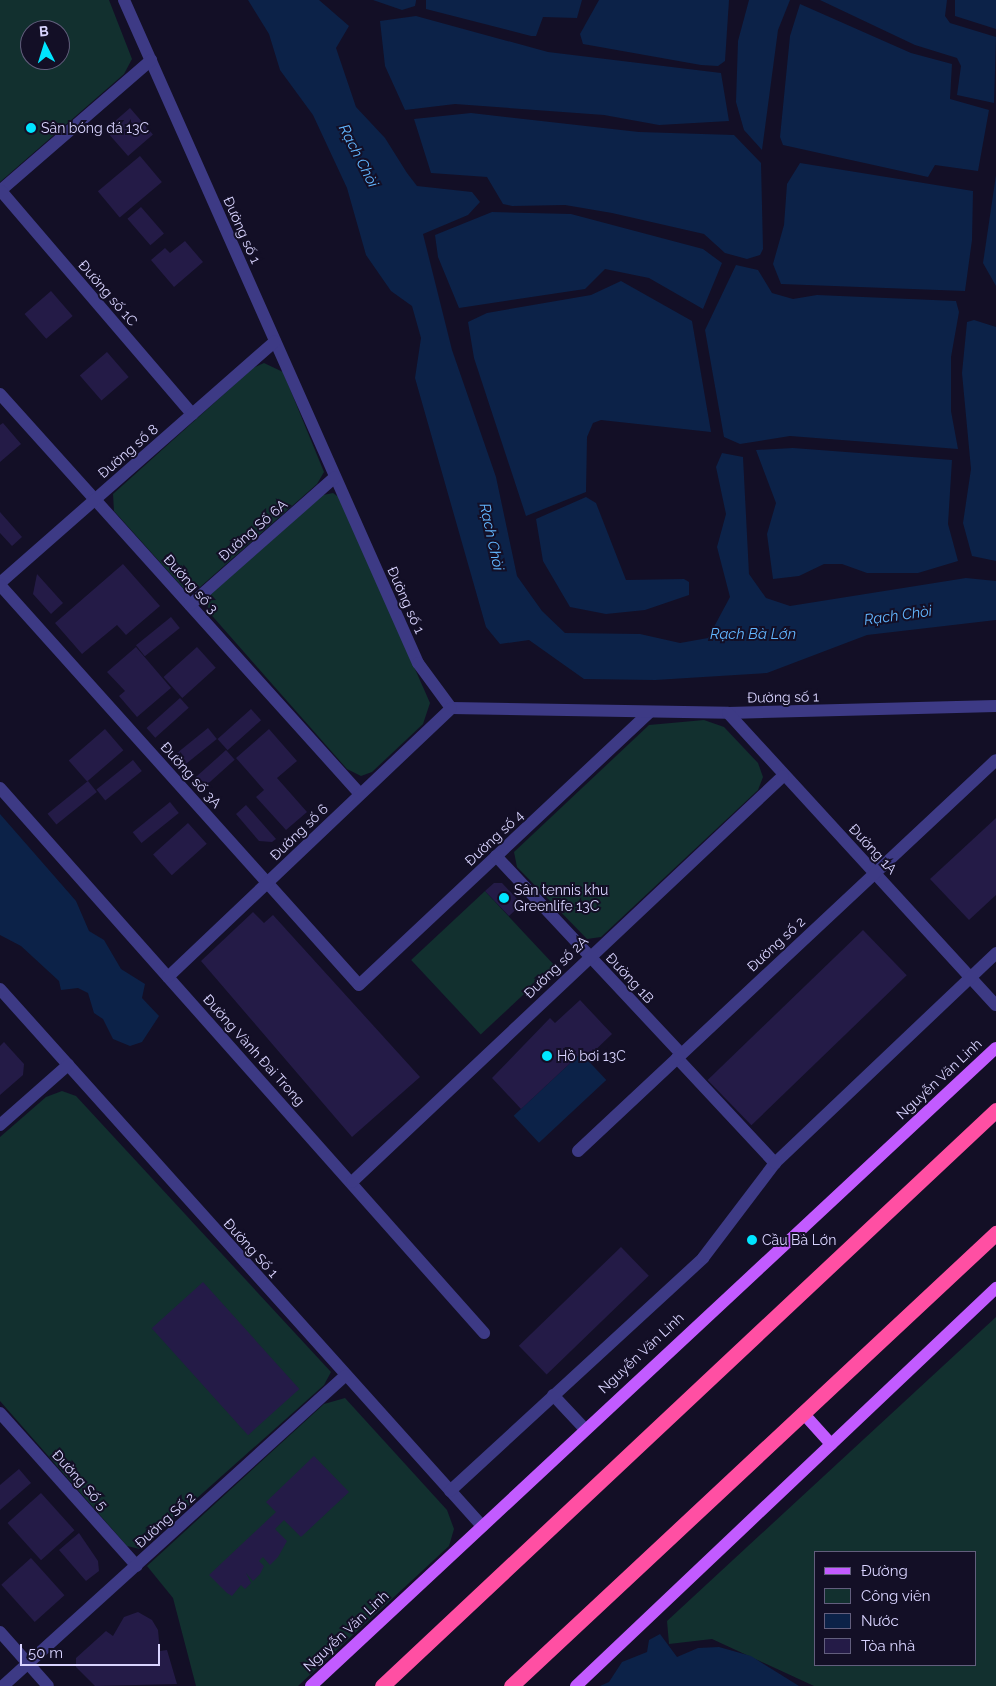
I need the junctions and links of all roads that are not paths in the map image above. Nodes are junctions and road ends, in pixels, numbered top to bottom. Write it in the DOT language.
graph roads {
  1 [pos="124,0"];
  2 [pos="150,60"];
  3 [pos="0,191"];
  4 [pos="275,341"];
  5 [pos="0,394"];
  6 [pos="192,414"];
  7 [pos="335,477"];
  8 [pos="95,499"];
  9 [pos="0,584"];
  10 [pos="190,605"];
  11 [pos="996,706"];
  12 [pos="451,708"];
  13 [pos="649,713"];
  14 [pos="728,713"];
  15 [pos="996,760"];
  16 [pos="783,776"];
  17 [pos="0,788"];
  18 [pos="360,794"];
  19 [pos="496,856"];
  20 [pos="875,873"];
  21 [pos="268,882"];
  22 [pos="996,953"];
  23 [pos="590,956"];
  24 [pos="168,977"];
  25 [pos="970,977"];
  26 [pos="359,985"];
  27 [pos="0,989"];
  28 [pos="996,1005"];
  29 [pos="996,1048"];
  30 [pos="679,1056"];
  31 [pos="68,1065"];
  32 [pos="996,1110"];
  33 [pos="0,1125"];
  34 [pos="578,1151"];
  35 [pos="775,1163"];
  36 [pos="352,1182"];
  37 [pos="996,1233"];
  38 [pos="996,1288"];
  39 [pos="484,1333"];
  40 [pos="345,1376"];
  41 [pos="552,1395"];
  42 [pos="0,1413"];
  43 [pos="803,1413"];
  44 [pos="584,1428"];
  45 [pos="831,1444"];
  46 [pos="450,1491"];
  47 [pos="482,1526"];
  48 [pos="137,1566"];
  49 [pos="0,1632"];
  50 [pos="28,1664"];
  51 [pos="4,1686"];
  52 [pos="48,1686"];
  53 [pos="311,1686"];
  54 [pos="382,1686"];
  55 [pos="511,1686"];
  56 [pos="576,1686"];
  1 -- 2 [label="street, Đường số 1"];
  2 -- 3 [label="street"];
  2 -- 4 [label="street, Đường số 1"];
  3 -- 6 [label="street, Đường số 1C"];
  4 -- 6 [label="street, Đường số 8"];
  4 -- 7 [label="street, Đường số 1"];
  5 -- 8 [label="street, Đường số 3"];
  6 -- 8 [label="street, Đường số 8"];
  7 -- 10 [label="street, Đường Số 6A"];
  7 -- 12 [label="street, Đường số 1"];
  8 -- 9 [label="street, Đường số 8"];
  8 -- 10 [label="street, Đường số 3"];
  9 -- 21 [label="street, Đường số 3A"];
  10 -- 18 [label="street, Đường số 3"];
  11 -- 14 [label="street, Đường số 1"];
  12 -- 13 [label="street, Đường số 1"];
  12 -- 18 [label="street, Đường số 6"];
  13 -- 14 [label="street, Đường số 1"];
  13 -- 19 [label="street, Đường số 4"];
  14 -- 16 [label="street, Đường 1A"];
  15 -- 20 [label="street, Đường số 2"];
  16 -- 20 [label="street, Đường 1A"];
  16 -- 23 [label="street, Đường số 2A"];
  17 -- 24 [label="street, Đường Vành Đai Trong"];
  18 -- 21 [label="street, Đường số 6"];
  19 -- 23 [label="street, Đường 1B"];
  19 -- 26 [label="street, Đường số 4"];
  20 -- 25 [label="street, Đường 1A"];
  20 -- 30 [label="street, Đường số 2"];
  21 -- 24 [label="street, Đường số 6"];
  21 -- 26 [label="street, Đường số 3A"];
  22 -- 25 [label="street"];
  23 -- 30 [label="street, Đường 1B"];
  23 -- 36 [label="street, Đường số 2A"];
  24 -- 36 [label="street, Đường Vành Đai Trong"];
  25 -- 28 [label="street, Đường 1A"];
  25 -- 35 [label="street"];
  27 -- 31 [label="street, Đường Số 1"];
  29 -- 44 [label="main road, Nguyễn Văn Linh"];
  30 -- 34 [label="street, Đường số 2"];
  30 -- 35 [label="street, Đường 1B"];
  31 -- 33 [label="street"];
  31 -- 40 [label="street, Đường Số 1"];
  32 -- 54 [label="highway"];
  35 -- 41 [label="street"];
  36 -- 39 [label="street, Đường Vành Đai Trong"];
  37 -- 43 [label="highway"];
  38 -- 45 [label="main road"];
  40 -- 46 [label="street, Đường Số 1"];
  40 -- 48 [label="street, Đường Số 2"];
  41 -- 44 [label="street"];
  41 -- 46 [label="street"];
  42 -- 48 [label="street, Đường Số 5"];
  43 -- 45 [label="main road"];
  43 -- 55 [label="highway"];
  44 -- 47 [label="main road, Nguyễn Văn Linh"];
  45 -- 56 [label="main road"];
  46 -- 47 [label="street, Đường Số 1"];
  47 -- 53 [label="main road, Nguyễn Văn Linh"];
  48 -- 50 [label="street, Đường Số 2"];
  49 -- 50 [label="street"];
  50 -- 51 [label="street, Đường Số 2"];
  50 -- 52 [label="street"];
}
